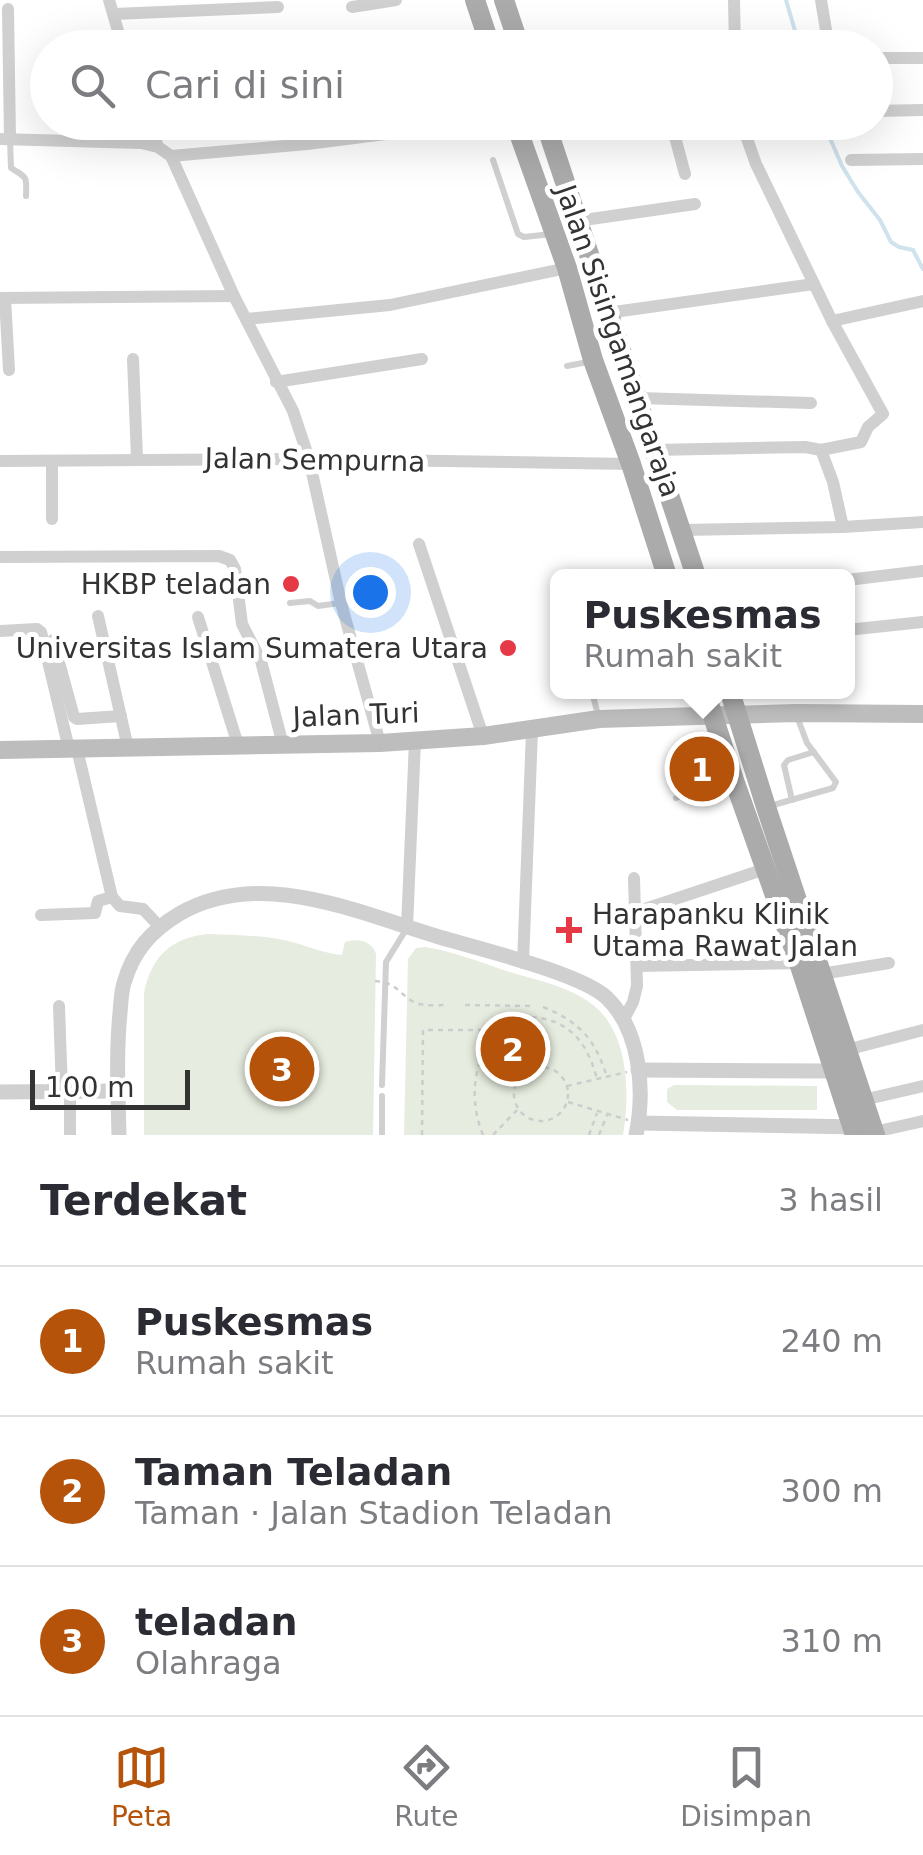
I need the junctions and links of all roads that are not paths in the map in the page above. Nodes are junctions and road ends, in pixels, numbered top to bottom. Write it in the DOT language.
graph roads {
  1 [pos="108,0"];
  2 [pos="396,0"];
  3 [pos="475,0"];
  4 [pos="504,0"];
  5 [pos="734,0"];
  6 [pos="821,0"];
  7 [pos="278,6"];
  8 [pos="352,8"];
  9 [pos="8,9"];
  10 [pos="114,14"];
  11 [pos="118,30"];
  12 [pos="484,30"];
  13 [pos="516,30"];
  14 [pos="735,30"];
  15 [pos="825,30"];
  16 [pos="893,58"];
  17 [pos="923,58"];
  18 [pos="893,110"];
  19 [pos="923,110"];
  20 [pos="5,139"];
  21 [pos="30,140"];
  22 [pos="39,140"];
  23 [pos="155,140"];
  24 [pos="307,140"];
  25 [pos="339,140"];
  26 [pos="521,140"];
  27 [pos="551,140"];
  28 [pos="676,140"];
  29 [pos="747,140"];
  30 [pos="308,144"];
  31 [pos="158,147"];
  32 [pos="170,156"];
  33 [pos="923,159"];
  34 [pos="493,160"];
  35 [pos="851,160"];
  36 [pos="685,174"];
  37 [pos="26,196"];
  38 [pos="696,204"];
  39 [pos="577,221"];
  40 [pos="554,234"];
  41 [pos="566,268"];
  42 [pos="814,284"];
  43 [pos="234,296"];
  44 [pos="2,298"];
  45 [pos="923,302"];
  46 [pos="607,314"];
  47 [pos="246,319"];
  48 [pos="832,321"];
  49 [pos="422,359"];
  50 [pos="133,360"];
  51 [pos="593,360"];
  52 [pos="568,366"];
  53 [pos="9,370"];
  54 [pos="276,382"];
  55 [pos="638,398"];
  56 [pos="810,403"];
  57 [pos="654,450"];
  58 [pos="821,450"];
  59 [pos="137,458"];
  60 [pos="309,459"];
  61 [pos="0,461"];
  62 [pos="52,461"];
  63 [pos="631,464"];
  64 [pos="52,520"];
  65 [pos="923,522"];
  66 [pos="843,527"];
  67 [pos="682,530"];
  68 [pos="420,544"];
  69 [pos="0,557"];
  70 [pos="665,569"];
  71 [pos="694,569"];
  72 [pos="923,571"];
  73 [pos="855,579"];
  74 [pos="290,603"];
  75 [pos="342,603"];
  76 [pos="98,616"];
  77 [pos="198,616"];
  78 [pos="923,622"];
  79 [pos="855,629"];
  80 [pos="0,631"];
  81 [pos="53,640"];
  82 [pos="594,699"];
  83 [pos="707,699"];
  84 [pos="732,699"];
  85 [pos="796,713"];
  86 [pos="923,714"];
  87 [pos="736,715"];
  88 [pos="121,716"];
  89 [pos="713,716"];
  90 [pos="599,719"];
  91 [pos="532,731"];
  92 [pos="484,736"];
  93 [pos="415,742"];
  94 [pos="380,743"];
  95 [pos="283,745"];
  96 [pos="238,746"];
  97 [pos="128,748"];
  98 [pos="73,749"];
  99 [pos="0,750"];
  100 [pos="814,752"];
  101 [pos="792,800"];
  102 [pos="766,807"];
  103 [pos="765,869"];
  104 [pos="634,878"];
  105 [pos="112,897"];
  106 [pos="636,912"];
  107 [pos="41,915"];
  108 [pos="159,926"];
  109 [pos="407,928"];
  110 [pos="523,962"];
  111 [pos="888,963"];
  112 [pos="799,964"];
  113 [pos="638,966"];
  114 [pos="821,974"];
  115 [pos="59,1006"];
  116 [pos="624,1020"];
  117 [pos="923,1030"];
  118 [pos="844,1063"];
  119 [pos="638,1070"];
  120 [pos="382,1085"];
  121 [pos="923,1086"];
  122 [pos="118,1091"];
  123 [pos="0,1092"];
  124 [pos="66,1092"];
  125 [pos="382,1096"];
  126 [pos="863,1100"];
  127 [pos="923,1121"];
  128 [pos="638,1129"];
  129 [pos="671,1130"];
  130 [pos="865,1131"];
  131 [pos="70,1135"];
  132 [pos="119,1135"];
  133 [pos="382,1135"];
  1 -- 10 [label="street"];
  2 -- 8 [label="street"];
  3 -- 12 [label="main road"];
  4 -- 13 [label="main road"];
  5 -- 14 [label="street"];
  6 -- 15 [label="street"];
  7 -- 10 [label="street"];
  9 -- 20 [label="street"];
  10 -- 11 [label="street"];
  16 -- 17 [label="street"];
  18 -- 19 [label="street"];
  20 -- 21 [label="street"];
  20 -- 37 [label="lane"];
  22 -- 31 [label="street"];
  23 -- 31 [label="street"];
  24 -- 30 [label="street"];
  25 -- 30 [label="street"];
  26 -- 40 [label="main road, Jalan Sisingamangaraja"];
  27 -- 39 [label="main road, Jalan Sisingamangaraja"];
  28 -- 36 [label="street"];
  29 -- 42 [label="street"];
  30 -- 32 [label="street"];
  31 -- 32 [label="street"];
  32 -- 43 [label="street"];
  33 -- 35 [label="street"];
  34 -- 40 [label="lane"];
  38 -- 39 [label="street"];
  39 -- 46 [label="main road, Jalan Sisingamangaraja"];
  40 -- 41 [label="main road, Jalan Sisingamangaraja"];
  41 -- 47 [label="street"];
  41 -- 51 [label="main road, Jalan Sisingamangaraja"];
  42 -- 46 [label="street"];
  42 -- 48 [label="street"];
  43 -- 44 [label="street"];
  43 -- 47 [label="street"];
  44 -- 53 [label="street"];
  45 -- 48 [label="street"];
  46 -- 55 [label="main road, Jalan Sisingamangaraja"];
  47 -- 54 [label="street"];
  48 -- 58 [label="street"];
  49 -- 54 [label="street"];
  50 -- 59 [label="street"];
  51 -- 52 [label="lane"];
  51 -- 63 [label="main road, Jalan Sisingamangaraja"];
  54 -- 60 [label="street"];
  55 -- 56 [label="street"];
  55 -- 57 [label="main road, Jalan Sisingamangaraja"];
  57 -- 58 [label="street"];
  57 -- 67 [label="main road, Jalan Sisingamangaraja"];
  58 -- 66 [label="street"];
  59 -- 60 [label="street, Jalan Sempurna"];
  59 -- 62 [label="street, Jalan Sempurna"];
  60 -- 63 [label="street, Jalan Sempurna"];
  60 -- 75 [label="street"];
  61 -- 62 [label="street, Jalan Sempurna"];
  62 -- 64 [label="street"];
  63 -- 70 [label="main road, Jalan Sisingamangaraja"];
  65 -- 66 [label="street"];
  66 -- 67 [label="street"];
  67 -- 71 [label="main road, Jalan Sisingamangaraja"];
  68 -- 92 [label="street"];
  69 -- 95 [label="street"];
  72 -- 73 [label="street"];
  74 -- 75 [label="lane"];
  75 -- 94 [label="street"];
  76 -- 88 [label="street"];
  77 -- 96 [label="street"];
  78 -- 79 [label="street"];
  80 -- 98 [label="street"];
  81 -- 88 [label="street"];
  82 -- 90 [label="lane"];
  83 -- 89 [label="main road"];
  84 -- 87 [label="main road"];
  85 -- 86 [label="main road, Jalan Turi"];
  85 -- 87 [label="main road, Jalan Turi"];
  85 -- 100 [label="lane"];
  87 -- 89 [label="main road, Jalan Turi"];
  87 -- 102 [label="main road"];
  88 -- 97 [label="street"];
  89 -- 90 [label="main road, Jalan Turi"];
  89 -- 103 [label="main road"];
  90 -- 91 [label="main road, Jalan Turi"];
  91 -- 92 [label="main road, Jalan Turi"];
  91 -- 110 [label="street"];
  92 -- 93 [label="main road, Jalan Turi"];
  93 -- 94 [label="main road, Jalan Turi"];
  93 -- 109 [label="street"];
  94 -- 95 [label="main road, Jalan Turi"];
  95 -- 96 [label="main road, Jalan Turi"];
  96 -- 97 [label="main road, Jalan Turi"];
  97 -- 98 [label="main road, Jalan Turi"];
  98 -- 99 [label="main road, Jalan Turi"];
  98 -- 105 [label="street"];
  100 -- 101 [label="lane"];
  100 -- 101 [label="lane"];
  101 -- 102 [label="lane"];
  102 -- 114 [label="main road"];
  103 -- 106 [label="street"];
  103 -- 112 [label="main road"];
  104 -- 106 [label="street"];
  105 -- 107 [label="street"];
  105 -- 108 [label="street"];
  106 -- 113 [label="street"];
  108 -- 109 [label="street"];
  108 -- 122 [label="street"];
  109 -- 110 [label="street"];
  109 -- 120 [label="lane"];
  110 -- 116 [label="street"];
  111 -- 114 [label="street"];
  112 -- 113 [label="street"];
  112 -- 118 [label="main road"];
  113 -- 116 [label="street"];
  114 -- 118 [label="main road"];
  115 -- 124 [label="street"];
  116 -- 119 [label="street"];
  117 -- 118 [label="street"];
  118 -- 119 [label="street"];
  118 -- 126 [label="main road"];
  118 -- 130 [label="main road"];
  119 -- 128 [label="street"];
  121 -- 126 [label="street"];
  122 -- 124 [label="street"];
  122 -- 132 [label="street"];
  123 -- 124 [label="street"];
  124 -- 131 [label="street"];
  125 -- 133 [label="lane"];
  126 -- 130 [label="main road"];
  127 -- 130 [label="street"];
  128 -- 129 [label="street"];
  129 -- 130 [label="street"];
}
